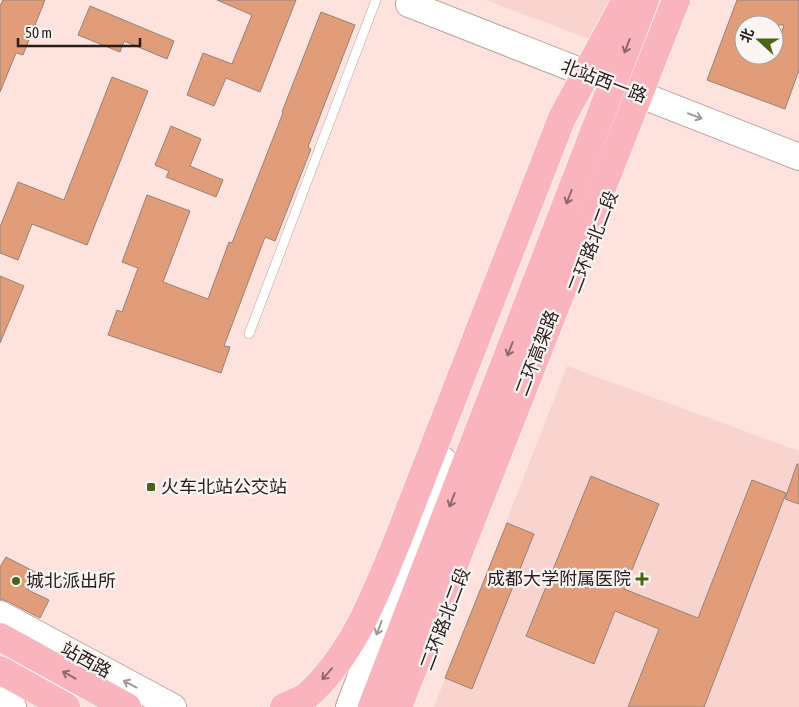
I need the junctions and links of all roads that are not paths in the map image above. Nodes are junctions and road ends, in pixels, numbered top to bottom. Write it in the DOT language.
graph roads {
  1 [pos="376,0"];
  2 [pos="620,0"];
  3 [pos="626,0"];
  4 [pos="645,0"];
  5 [pos="676,0"];
  6 [pos="688,0"];
  7 [pos="403,2"];
  8 [pos="590,76"];
  9 [pos="649,99"];
  10 [pos="799,158"];
  11 [pos="249,334"];
  12 [pos="0,614"];
  13 [pos="0,637"];
  14 [pos="0,670"];
  15 [pos="0,700"];
  16 [pos="13,707"];
  17 [pos="66,707"];
  18 [pos="127,707"];
  19 [pos="172,707"];
  20 [pos="284,707"];
  21 [pos="349,707"];
  22 [pos="372,707"];
  23 [pos="398,707"];
  24 [pos="410,707"];
  1 -- 11 [label="lane"];
  2 -- 8 [label="main road"];
  3 -- 20 [label="highway, one-way, bridge"];
  4 -- 22 [label="highway, 二环高架路, one-way, bridge"];
  5 -- 23 [label="highway, 二环高架路, bridge"];
  6 -- 9 [label="main road, 二环路北二段"];
  7 -- 8 [label="main road, 北站西一路"];
  8 -- 9 [label="main road, 北站西一路"];
  8 -- 21 [label="main road, one-way"];
  9 -- 10 [label="main road, 北站西一路, one-way"];
  9 -- 24 [label="main road, 二环路北二段"];
  19 -- 12 [label="main road, 站西路, one-way"];
  18 -- 13 [label="highway, one-way"];
  14 -- 17 [label="highway"];
  15 -- 16 [label="main road"];
}
